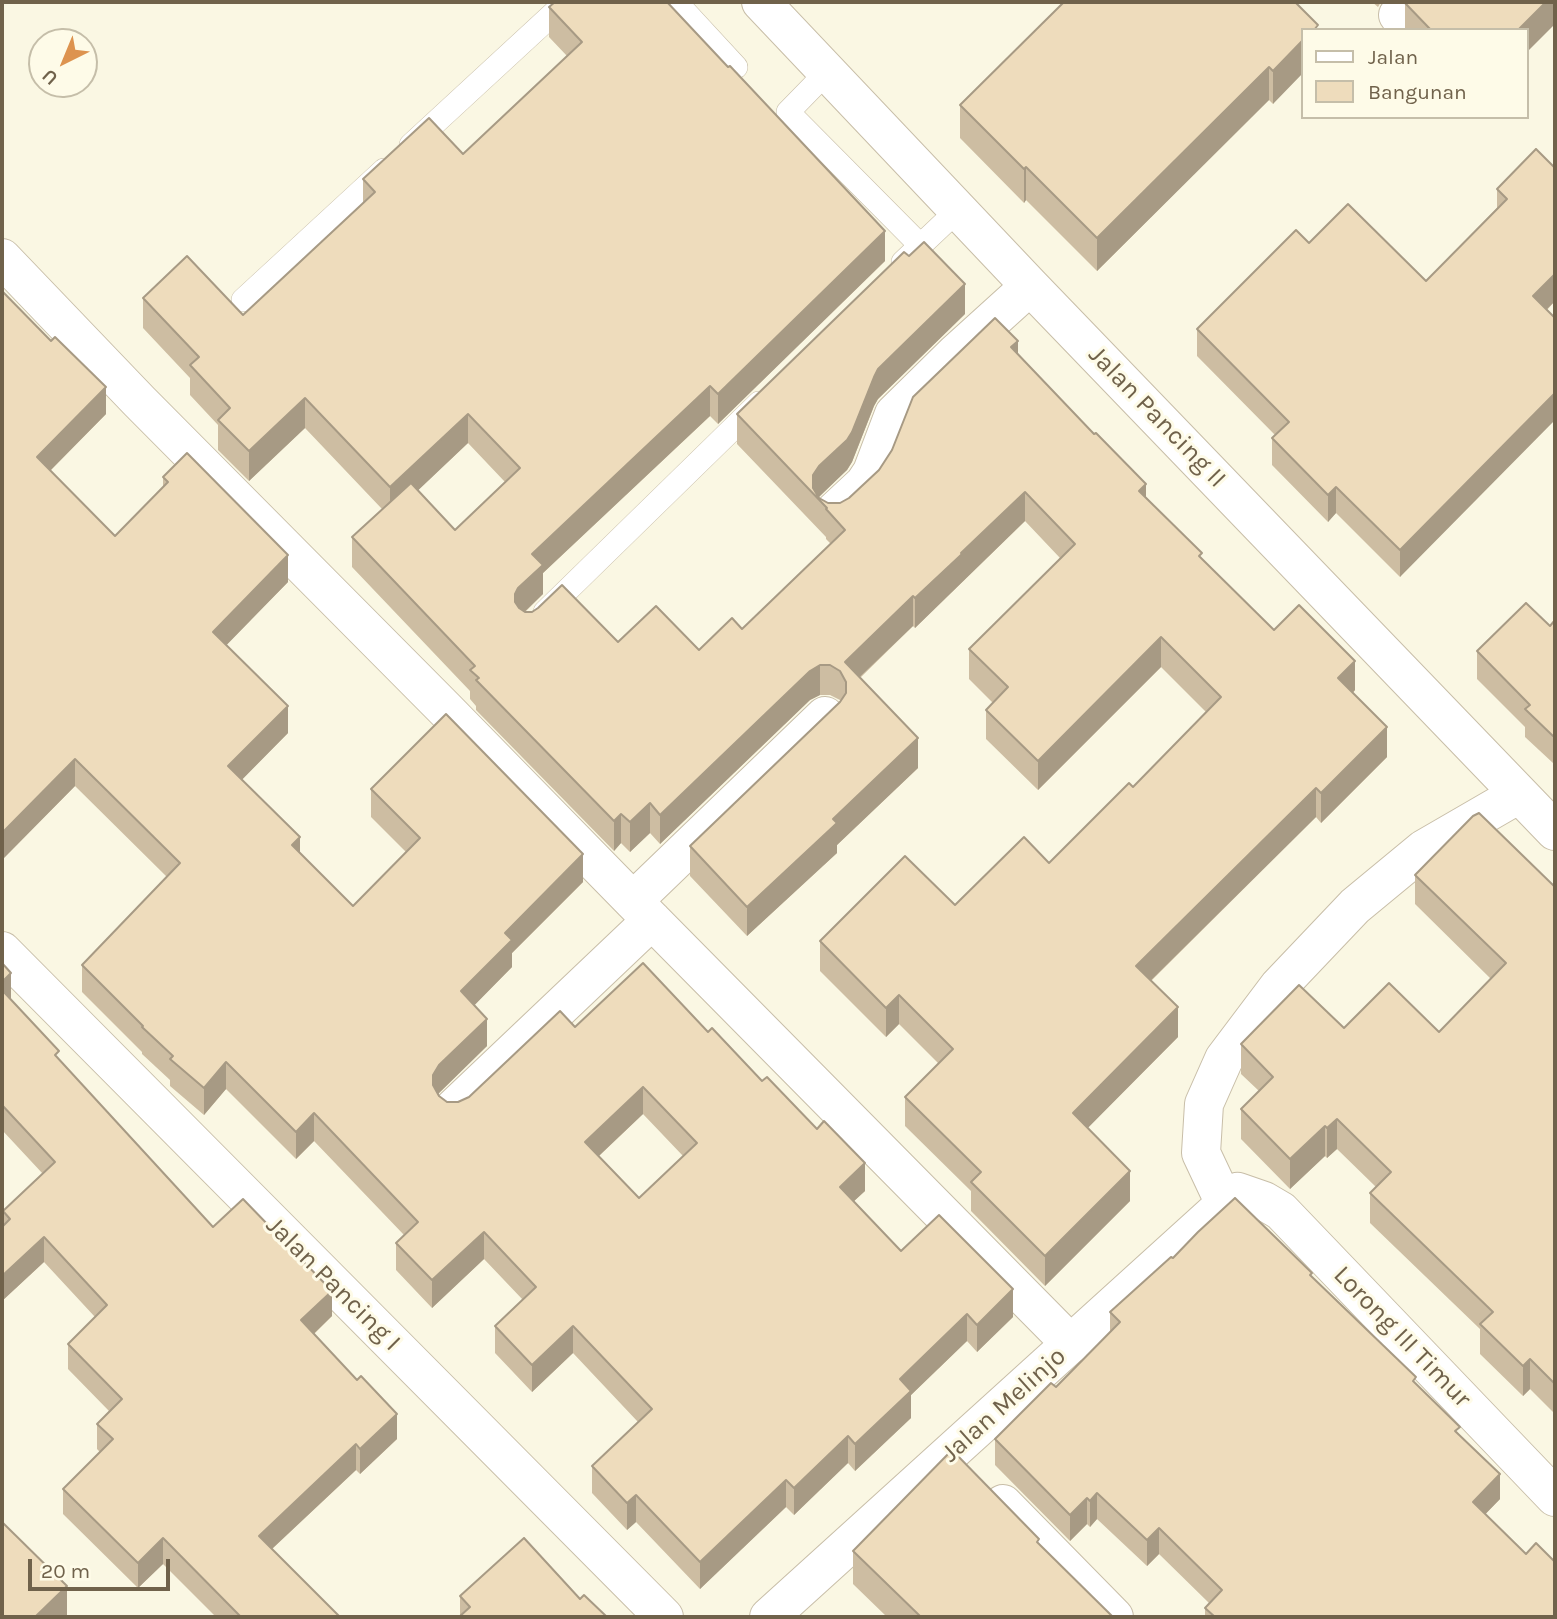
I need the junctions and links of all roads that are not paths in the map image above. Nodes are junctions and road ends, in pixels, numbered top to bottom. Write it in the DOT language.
graph roads {
  1 [pos="566,2"];
  2 [pos="676,2"];
  3 [pos="761,2"];
  4 [pos="736,67"];
  5 [pos="827,72"];
  6 [pos="959,209"];
  7 [pos="920,246"];
  8 [pos="2,258"];
  9 [pos="891,274"];
  10 [pos="1031,286"];
  11 [pos="243,300"];
  12 [pos="773,389"];
  13 [pos="834,512"];
  14 [pos="528,628"];
  15 [pos="825,716"];
  16 [pos="1519,794"];
  17 [pos="1555,831"];
  18 [pos="642,910"];
  19 [pos="2,951"];
  20 [pos="454,1108"];
  21 [pos="1232,1198"];
  22 [pos="1071,1344"];
  23 [pos="968,1468"];
  24 [pos="1555,1497"];
  25 [pos="664,1617"];
  26 [pos="769,1617"];
  27 [pos="1114,1617"];
  1 -- 11 [label="lane"];
  2 -- 4 [label="lane"];
  3 -- 5 [label="street, Jalan Pancing II"];
  5 -- 6 [label="street, Jalan Pancing II"];
  5 -- 7 [label="lane"];
  6 -- 7 [label="lane"];
  6 -- 10 [label="street, Jalan Pancing II"];
  7 -- 9 [label="lane"];
  8 -- 18 [label="street"];
  10 -- 13 [label="street"];
  10 -- 16 [label="street, Jalan Pancing II"];
  12 -- 14 [label="lane"];
  15 -- 18 [label="street"];
  16 -- 17 [label="street, Jalan Pancing II"];
  16 -- 21 [label="street"];
  18 -- 20 [label="street"];
  18 -- 22 [label="street"];
  19 -- 25 [label="street, Jalan Pancing I"];
  21 -- 22 [label="street, Jalan Melinjo"];
  21 -- 24 [label="street, Lorong III Timur"];
  22 -- 23 [label="street, Jalan Melinjo"];
  23 -- 26 [label="street, Jalan Melinjo"];
  23 -- 27 [label="street"];
}
